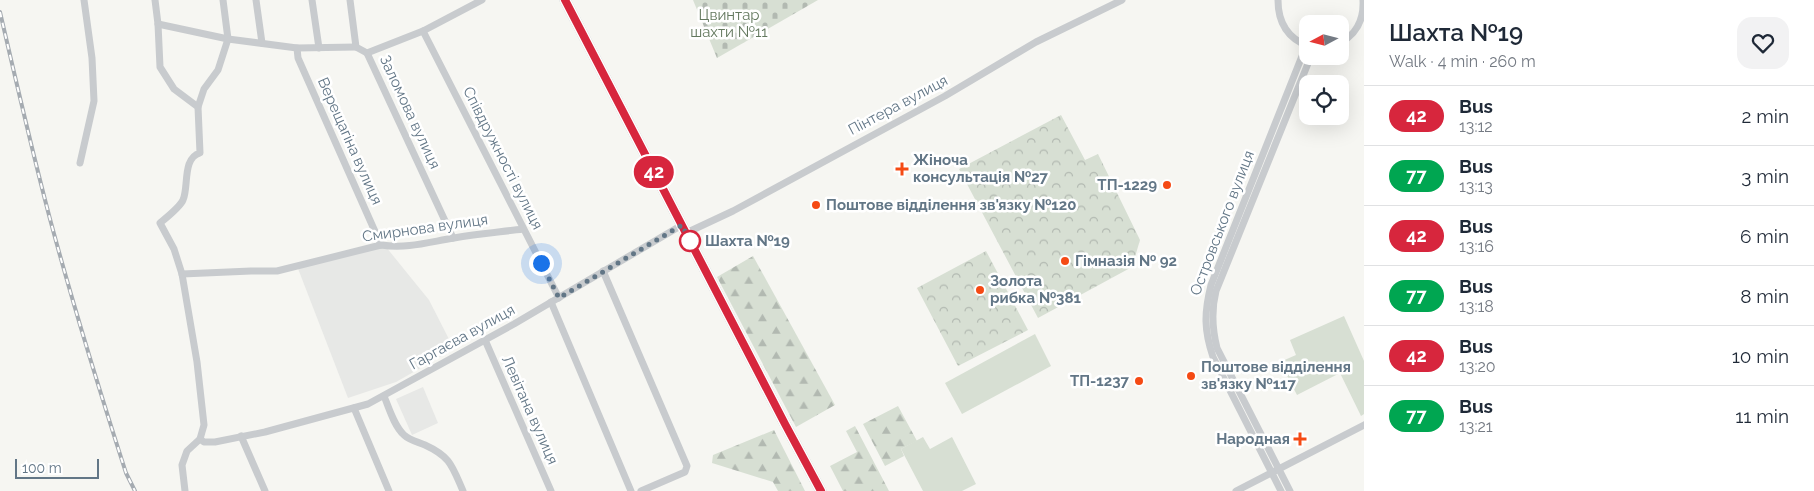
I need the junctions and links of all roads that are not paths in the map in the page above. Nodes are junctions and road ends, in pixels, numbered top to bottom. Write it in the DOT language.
graph roads {
  1 [pos="84,0"];
  2 [pos="155,0"];
  3 [pos="223,0"];
  4 [pos="256,0"];
  5 [pos="312,0"];
  6 [pos="350,0"];
  7 [pos="482,0"];
  8 [pos="564,0"];
  9 [pos="1122,0"];
  10 [pos="1278,0"];
  11 [pos="1363,0"];
  12 [pos="158,24"];
  13 [pos="1362,25"];
  14 [pos="423,31"];
  15 [pos="1349,37"];
  16 [pos="228,39"];
  17 [pos="1299,42"];
  18 [pos="262,43"];
  19 [pos="356,46"];
  20 [pos="297,48"];
  21 [pos="319,48"];
  22 [pos="367,54"];
  23 [pos="1299,64"];
  24 [pos="1307,65"];
  25 [pos="198,107"];
  26 [pos="80,163"];
  27 [pos="1259,164"];
  28 [pos="1266,168"];
  29 [pos="523,228"];
  30 [pos="684,229"];
  31 [pos="453,238"];
  32 [pos="1227,244"];
  33 [pos="381,245"];
  34 [pos="1233,251"];
  35 [pos="603,271"];
  36 [pos="182,274"];
  37 [pos="559,298"];
  38 [pos="551,302"];
  39 [pos="485,340"];
  40 [pos="384,396"];
  41 [pos="354,408"];
  42 [pos="1364,425"];
  43 [pos="241,436"];
  44 [pos="200,439"];
  45 [pos="1275,470"];
  46 [pos="186,491"];
  47 [pos="265,491"];
  48 [pos="389,491"];
  49 [pos="463,491"];
  50 [pos="551,491"];
  51 [pos="631,491"];
  52 [pos="642,491"];
  53 [pos="821,491"];
  54 [pos="1236,491"];
  55 [pos="1281,491"];
  56 [pos="1290,491"];
  1 -- 26 [label="street"];
  2 -- 12 [label="street"];
  3 -- 16 [label="street"];
  4 -- 18 [label="street"];
  5 -- 21 [label="street"];
  6 -- 19 [label="street"];
  7 -- 14 [label="street"];
  8 -- 30 [label="main road"];
  9 -- 30 [label="street, Пінтера вулиця"];
  10 -- 17 [label="street"];
  11 -- 13 [label="street"];
  12 -- 16 [label="street"];
  12 -- 25 [label="street"];
  13 -- 15 [label="street"];
  14 -- 22 [label="street"];
  14 -- 29 [label="street, Співдружності вулиця"];
  16 -- 18 [label="street"];
  16 -- 25 [label="street"];
  18 -- 20 [label="street"];
  19 -- 21 [label="street"];
  19 -- 22 [label="street, Заломова вулиця"];
  20 -- 21 [label="street"];
  20 -- 33 [label="street, Верещагіна вулиця"];
  22 -- 31 [label="street, Заломова вулиця"];
  23 -- 27 [label="street, Островського вулиця"];
  24 -- 28 [label="street, Островського вулиця"];
  25 -- 36 [label="street"];
  27 -- 28 [label="street"];
  27 -- 32 [label="street, Островського вулиця"];
  28 -- 34 [label="street, Островського вулиця"];
  29 -- 31 [label="street, Смирнова вулиця"];
  29 -- 37 [label="street, Співдружності вулиця"];
  30 -- 35 [label="street, Гаргаєва вулиця"];
  30 -- 53 [label="main road"];
  31 -- 33 [label="street, Смирнова вулиця"];
  32 -- 34 [label="street"];
  32 -- 45 [label="street, Островського вулиця"];
  33 -- 36 [label="street, Смирнова вулиця"];
  34 -- 45 [label="street, Островського вулиця"];
  35 -- 37 [label="street, Гаргаєва вулиця"];
  35 -- 52 [label="street"];
  36 -- 44 [label="street"];
  37 -- 38 [label="street, Гаргаєва вулиця"];
  38 -- 39 [label="street, Гаргаєва вулиця"];
  38 -- 51 [label="street"];
  39 -- 40 [label="street, Гаргаєва вулиця"];
  39 -- 50 [label="street, Левітана вулиця"];
  40 -- 41 [label="street, Гаргаєва вулиця"];
  40 -- 49 [label="street"];
  41 -- 43 [label="street, Гаргаєва вулиця"];
  41 -- 48 [label="street"];
  42 -- 45 [label="street"];
  43 -- 44 [label="street, Гаргаєва вулиця"];
  43 -- 47 [label="street"];
  44 -- 46 [label="street"];
  45 -- 54 [label="street"];
  45 -- 55 [label="street, Островського вулиця"];
  45 -- 56 [label="street, Островського вулиця"];
}
